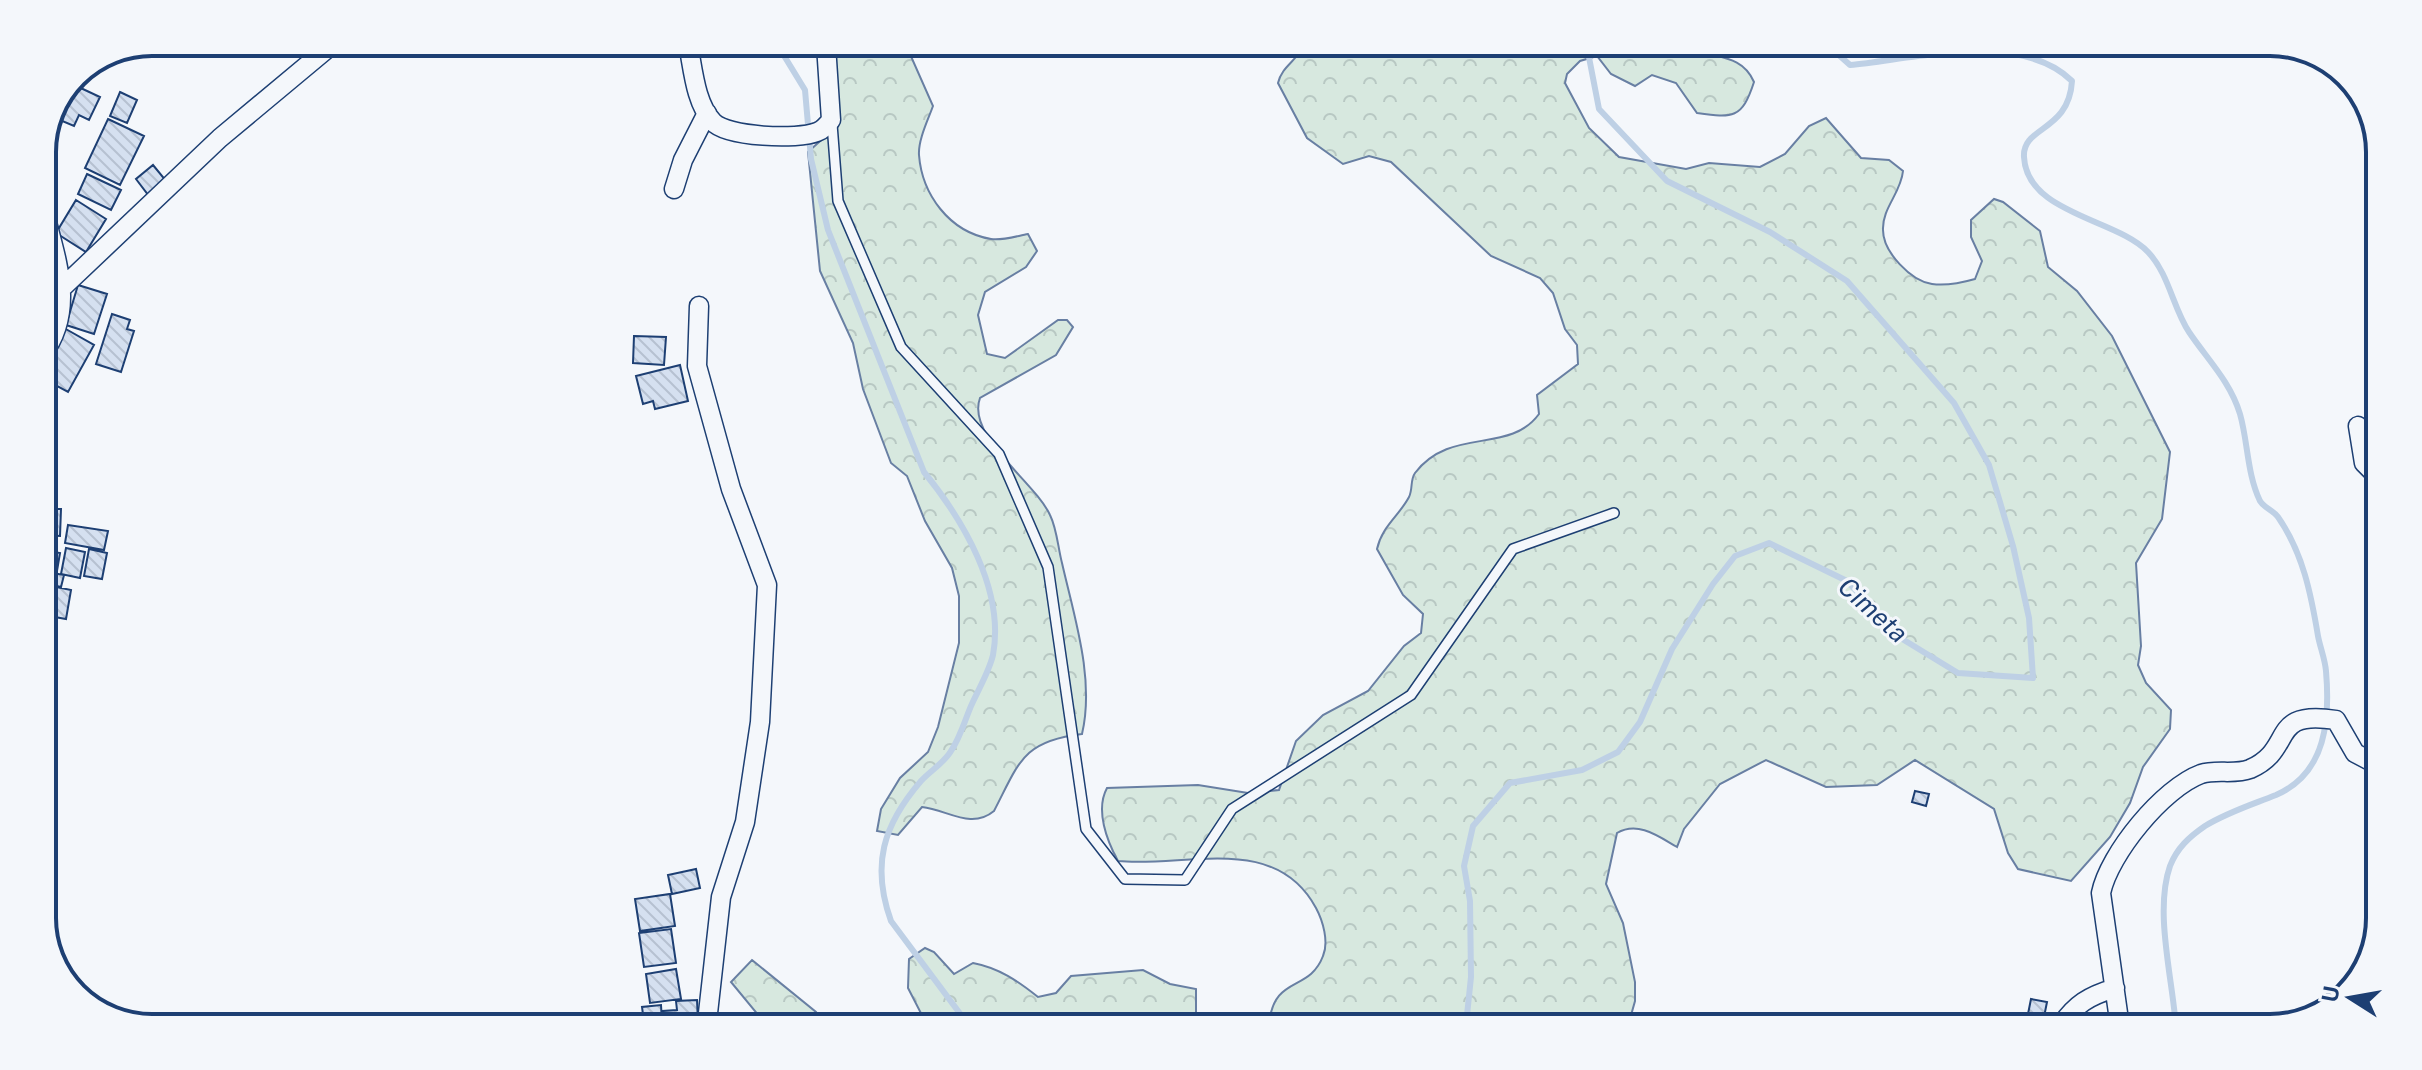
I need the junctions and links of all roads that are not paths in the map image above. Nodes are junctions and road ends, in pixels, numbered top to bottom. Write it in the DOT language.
graph roads {
  1 [pos="318,56"];
  2 [pos="690,56"];
  3 [pos="827,56"];
  4 [pos="707,113"];
  5 [pos="831,120"];
  6 [pos="674,189"];
  7 [pos="56,259"];
  8 [pos="63,287"];
  9 [pos="699,306"];
  10 [pos="56,324"];
  11 [pos="2358,426"];
  12 [pos="2366,465"];
  13 [pos="1614,513"];
  14 [pos="2366,759"];
  15 [pos="2115,988"];
  16 [pos="708,1014"];
  17 [pos="2069,1014"];
  18 [pos="2118,1014"];
  1 -- 8 [label="street"];
  2 -- 4 [label="street"];
  3 -- 5 [label="street"];
  4 -- 5 [label="street"];
  4 -- 6 [label="street"];
  5 -- 13 [label="lane"];
  7 -- 8 [label="street"];
  8 -- 10 [label="street"];
  9 -- 16 [label="street"];
  11 -- 12 [label="street"];
  14 -- 15 [label="street"];
  15 -- 17 [label="street"];
  15 -- 18 [label="street"];
}
